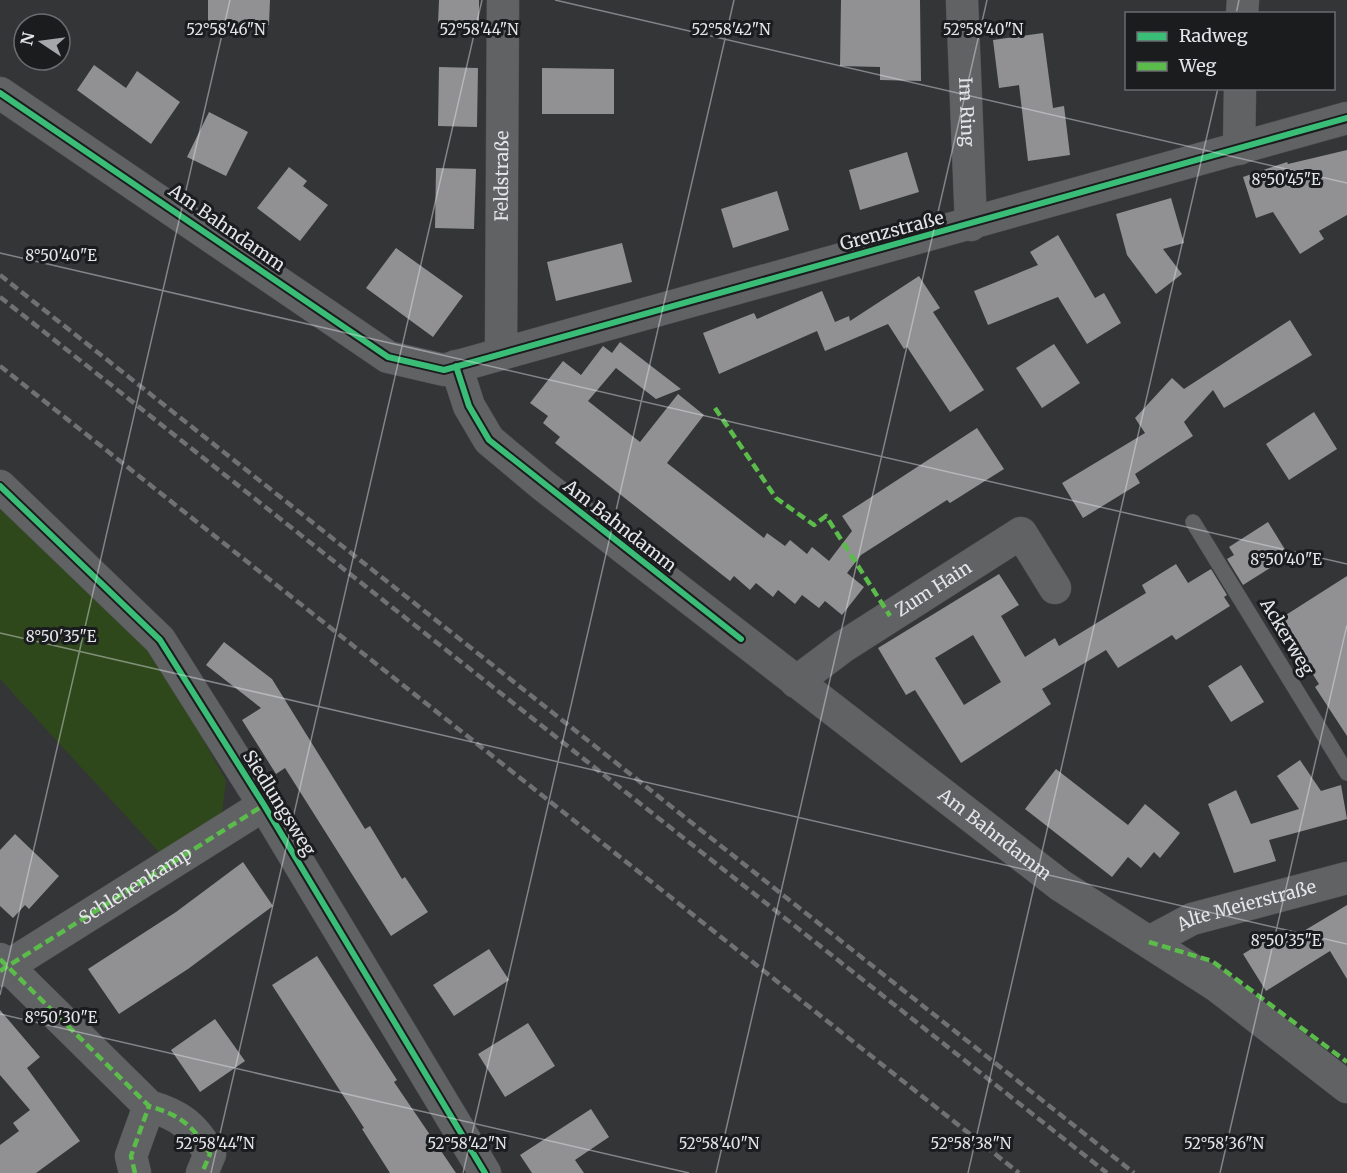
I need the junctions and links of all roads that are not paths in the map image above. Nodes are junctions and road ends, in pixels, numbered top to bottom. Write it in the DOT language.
graph roads {
  1 [pos="503,0"];
  2 [pos="963,0"];
  3 [pos="1240,90"];
  4 [pos="0,93"];
  5 [pos="1347,118"];
  6 [pos="1239,149"];
  7 [pos="971,225"];
  8 [pos="501,352"];
  9 [pos="450,368"];
  10 [pos="0,486"];
  11 [pos="1194,522"];
  12 [pos="1055,588"];
  13 [pos="796,682"];
  14 [pos="1347,773"];
  15 [pos="264,805"];
  16 [pos="1347,878"];
  17 [pos="1149,942"];
  18 [pos="2,965"];
  19 [pos="1347,1087"];
  20 [pos="149,1106"];
  21 [pos="135,1173"];
  22 [pos="202,1173"];
  23 [pos="485,1173"];
  1 -- 8 [label="street, Feldstraße"];
  2 -- 7 [label="street, Im Ring"];
  3 -- 6 [label="street"];
  4 -- 9 [label="street, Am Bahndamm"];
  5 -- 6 [label="street, Grenzstraße"];
  6 -- 7 [label="street, Grenzstraße"];
  7 -- 8 [label="street, Grenzstraße"];
  8 -- 9 [label="street, Grenzstraße"];
  9 -- 13 [label="street, Am Bahndamm"];
  10 -- 15 [label="street, Siedlungsweg"];
  11 -- 14 [label="lane, Ackerweg"];
  12 -- 13 [label="street, Zum Hain"];
  13 -- 17 [label="street, Am Bahndamm"];
  15 -- 18 [label="street, Schlehenkamp"];
  15 -- 23 [label="street, Siedlungsweg"];
  16 -- 17 [label="street, Alte Meierstraße"];
  17 -- 19 [label="street, Am Bahndamm"];
  18 -- 20 [label="street, Schlehenkamp"];
  20 -- 21 [label="street"];
  20 -- 22 [label="street, Schlehenkamp"];
}
